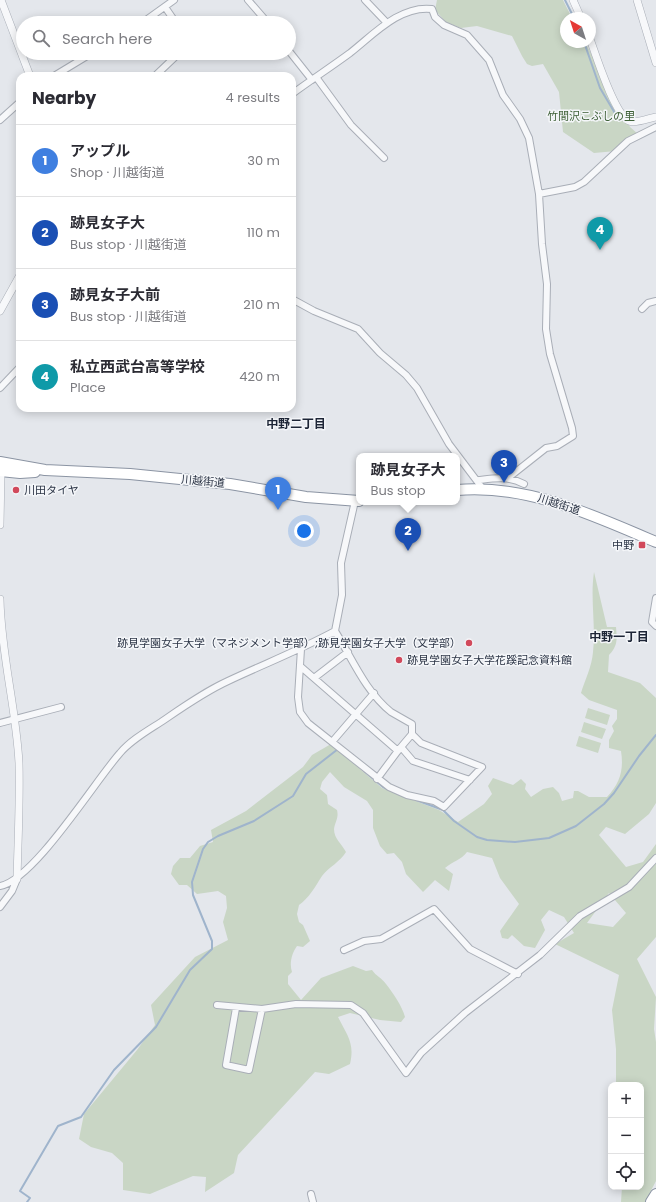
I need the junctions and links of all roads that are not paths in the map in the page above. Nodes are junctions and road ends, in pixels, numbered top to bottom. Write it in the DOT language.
graph roads {
  1 [pos="0,0"];
  2 [pos="174,0"];
  3 [pos="248,0"];
  4 [pos="365,0"];
  5 [pos="573,0"];
  6 [pos="637,0"];
  7 [pos="165,7"];
  8 [pos="578,12"];
  9 [pos="152,16"];
  10 [pos="171,16"];
  11 [pos="262,16"];
  12 [pos="387,23"];
  13 [pos="16,41"];
  14 [pos="593,48"];
  15 [pos="296,59"];
  16 [pos="24,60"];
  17 [pos="80,60"];
  18 [pos="172,60"];
  19 [pos="656,63"];
  20 [pos="28,72"];
  21 [pos="61,72"];
  22 [pos="159,72"];
  23 [pos="314,79"];
  24 [pos="296,91"];
  25 [pos="16,106"];
  26 [pos="656,117"];
  27 [pos="0,120"];
  28 [pos="656,127"];
  29 [pos="384,158"];
  30 [pos="539,194"];
  31 [pos="16,282"];
  32 [pos="296,301"];
  33 [pos="656,301"];
  34 [pos="642,309"];
  35 [pos="0,311"];
  36 [pos="16,371"];
  37 [pos="0,388"];
  38 [pos="456,453"];
  39 [pos="460,458"];
  40 [pos="0,468"];
  41 [pos="509,478"];
  42 [pos="524,484"];
  43 [pos="481,485"];
  44 [pos="460,489"];
  45 [pos="510,491"];
  46 [pos="356,501"];
  47 [pos="356,505"];
  48 [pos="0,525"];
  49 [pos="656,542"];
  50 [pos="656,598"];
  51 [pos="0,599"];
  52 [pos="656,626"];
  53 [pos="335,631"];
  54 [pos="301,649"];
  55 [pos="348,652"];
  56 [pos="300,666"];
  57 [pos="314,678"];
  58 [pos="374,693"];
  59 [pos="61,707"];
  60 [pos="355,715"];
  61 [pos="14,719"];
  62 [pos="0,723"];
  63 [pos="412,734"];
  64 [pos="332,742"];
  65 [pos="399,749"];
  66 [pos="377,779"];
  67 [pos="470,780"];
  68 [pos="656,858"];
  69 [pos="17,879"];
  70 [pos="0,886"];
  71 [pos="0,907"];
  72 [pos="344,950"];
  73 [pos="518,974"];
  74 [pos="217,1006"];
  75 [pos="236,1008"];
  76 [pos="262,1009"];
  77 [pos="311,1194"];
  78 [pos="656,1194"];
  79 [pos="313,1202"];
  80 [pos="651,1202"];
  1 -- 13 [label="street"];
  2 -- 7 [label="street"];
  3 -- 11 [label="street"];
  4 -- 12 [label="street"];
  5 -- 8 [label="street"];
  6 -- 19 [label="street"];
  7 -- 9 [label="street"];
  7 -- 10 [label="street"];
  12 -- 23 [label="street"];
  12 -- 30 [label="street"];
  14 -- 26 [label="street"];
  15 -- 23 [label="street"];
  16 -- 20 [label="street"];
  17 -- 21 [label="street"];
  18 -- 22 [label="street"];
  23 -- 24 [label="street"];
  23 -- 29 [label="street"];
  25 -- 27 [label="street"];
  28 -- 30 [label="street"];
  30 -- 41 [label="street"];
  31 -- 35 [label="street"];
  32 -- 38 [label="street"];
  33 -- 34 [label="street"];
  36 -- 37 [label="street"];
  39 -- 43 [label="street"];
  40 -- 46 [label="highway, 川越街道"];
  40 -- 48 [label="street"];
  41 -- 42 [label="street"];
  41 -- 43 [label="street"];
  41 -- 45 [label="street"];
  43 -- 44 [label="highway, 川越街道"];
  43 -- 45 [label="highway, 川越街道"];
  45 -- 49 [label="highway, 川越街道"];
  47 -- 53 [label="street"];
  50 -- 52 [label="street"];
  51 -- 61 [label="street"];
  53 -- 54 [label="street"];
  53 -- 55 [label="street"];
  54 -- 56 [label="street"];
  54 -- 69 [label="street"];
  55 -- 57 [label="street"];
  55 -- 58 [label="street"];
  56 -- 57 [label="street"];
  56 -- 64 [label="street"];
  57 -- 60 [label="street"];
  58 -- 60 [label="street"];
  58 -- 63 [label="street"];
  59 -- 61 [label="street"];
  60 -- 64 [label="street"];
  60 -- 65 [label="street"];
  61 -- 62 [label="street"];
  61 -- 69 [label="street"];
  63 -- 65 [label="street"];
  63 -- 67 [label="street"];
  64 -- 66 [label="street"];
  65 -- 66 [label="street"];
  65 -- 67 [label="street"];
  66 -- 67 [label="street"];
  68 -- 73 [label="street"];
  69 -- 70 [label="street"];
  69 -- 71 [label="street"];
  72 -- 73 [label="street"];
  73 -- 76 [label="street"];
  74 -- 75 [label="street"];
  75 -- 76 [label="street"];
  75 -- 76 [label="street"];
  77 -- 79 [label="street"];
  78 -- 80 [label="highway"];
}
